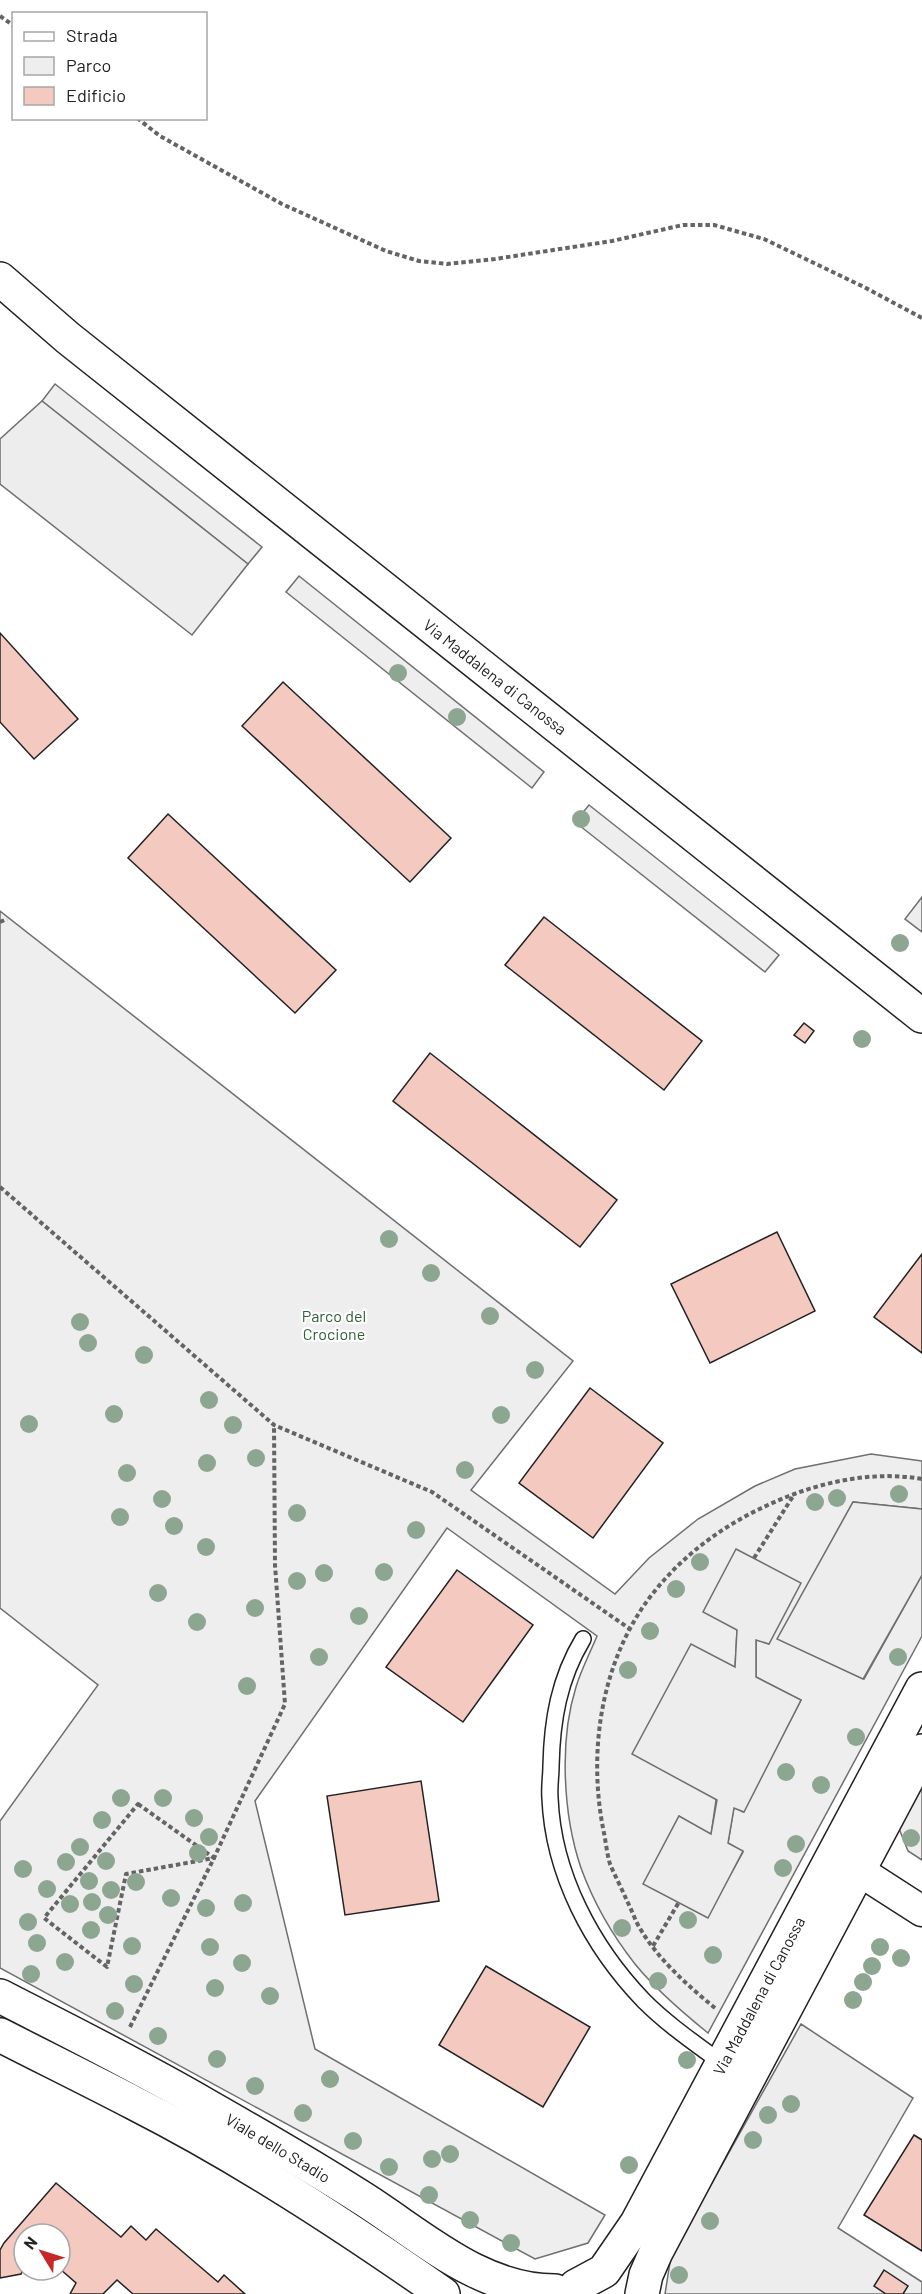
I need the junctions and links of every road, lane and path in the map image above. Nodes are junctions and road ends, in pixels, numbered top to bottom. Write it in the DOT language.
graph roads {
  1 [pos="140,120"];
  2 [pos="0,279"];
  3 [pos="0,291"];
  4 [pos="922,318"];
  5 [pos="68,338"];
  6 [pos="7,919"];
  7 [pos="0,922"];
  8 [pos="922,1016"];
  9 [pos="0,1187"];
  10 [pos="274,1425"];
  11 [pos="922,1479"];
  12 [pos="795,1493"];
  13 [pos="754,1558"];
  14 [pos="630,1629"];
  15 [pos="583,1639"];
  16 [pos="922,1689"];
  17 [pos="890,1749"];
  18 [pos="922,1751"];
  19 [pos="214,1858"];
  20 [pos="858,1870"];
  21 [pos="818,1884"];
  22 [pos="679,1902"];
  23 [pos="922,1911"];
  24 [pos="653,1946"];
  25 [pos="0,1996"];
  26 [pos="755,2034"];
  27 [pos="0,2035"];
  28 [pos="117,2055"];
  29 [pos="723,2064"];
  30 [pos="560,2290"];
  31 [pos="443,2294"];
  32 [pos="608,2294"];
  33 [pos="642,2294"];
  1 -- 4 [label="path"];
  2 -- 5 [label="street, Via Maddalena di Canossa"];
  3 -- 5 [label="street, Via Maddalena di Canossa"];
  5 -- 8 [label="street, Via Maddalena di Canossa"];
  6 -- 7 [label="path"];
  9 -- 10 [label="path"];
  10 -- 14 [label="path"];
  10 -- 19 [label="path"];
  11 -- 12 [label="path"];
  12 -- 13 [label="path"];
  12 -- 14 [label="path"];
  14 -- 24 [label="path"];
  15 -- 29 [label="lane"];
  16 -- 17 [label="street, Via Maddalena di Canossa"];
  17 -- 20 [label="street"];
  17 -- 21 [label="street, Via Maddalena di Canossa"];
  18 -- 20 [label="street, Via Maddalena di Canossa"];
  19 -- 19 [label="path"];
  19 -- 28 [label="path"];
  20 -- 21 [label="street"];
  20 -- 23 [label="street"];
  20 -- 26 [label="street, Via Maddalena di Canossa"];
  21 -- 26 [label="street, Via Maddalena di Canossa"];
  22 -- 24 [label="path"];
  24 -- 26 [label="path"];
  25 -- 28 [label="street, Viale dello Stadio"];
  26 -- 29 [label="street, Via Maddalena di Canossa"];
  26 -- 33 [label="street, Via Maddalena di Canossa"];
  27 -- 31 [label="street, Viale dello Stadio"];
  28 -- 30 [label="street, Viale dello Stadio"];
  29 -- 30 [label="street, Via Maddalena di Canossa"];
  30 -- 32 [label="street, Viale dello Stadio"];
}
